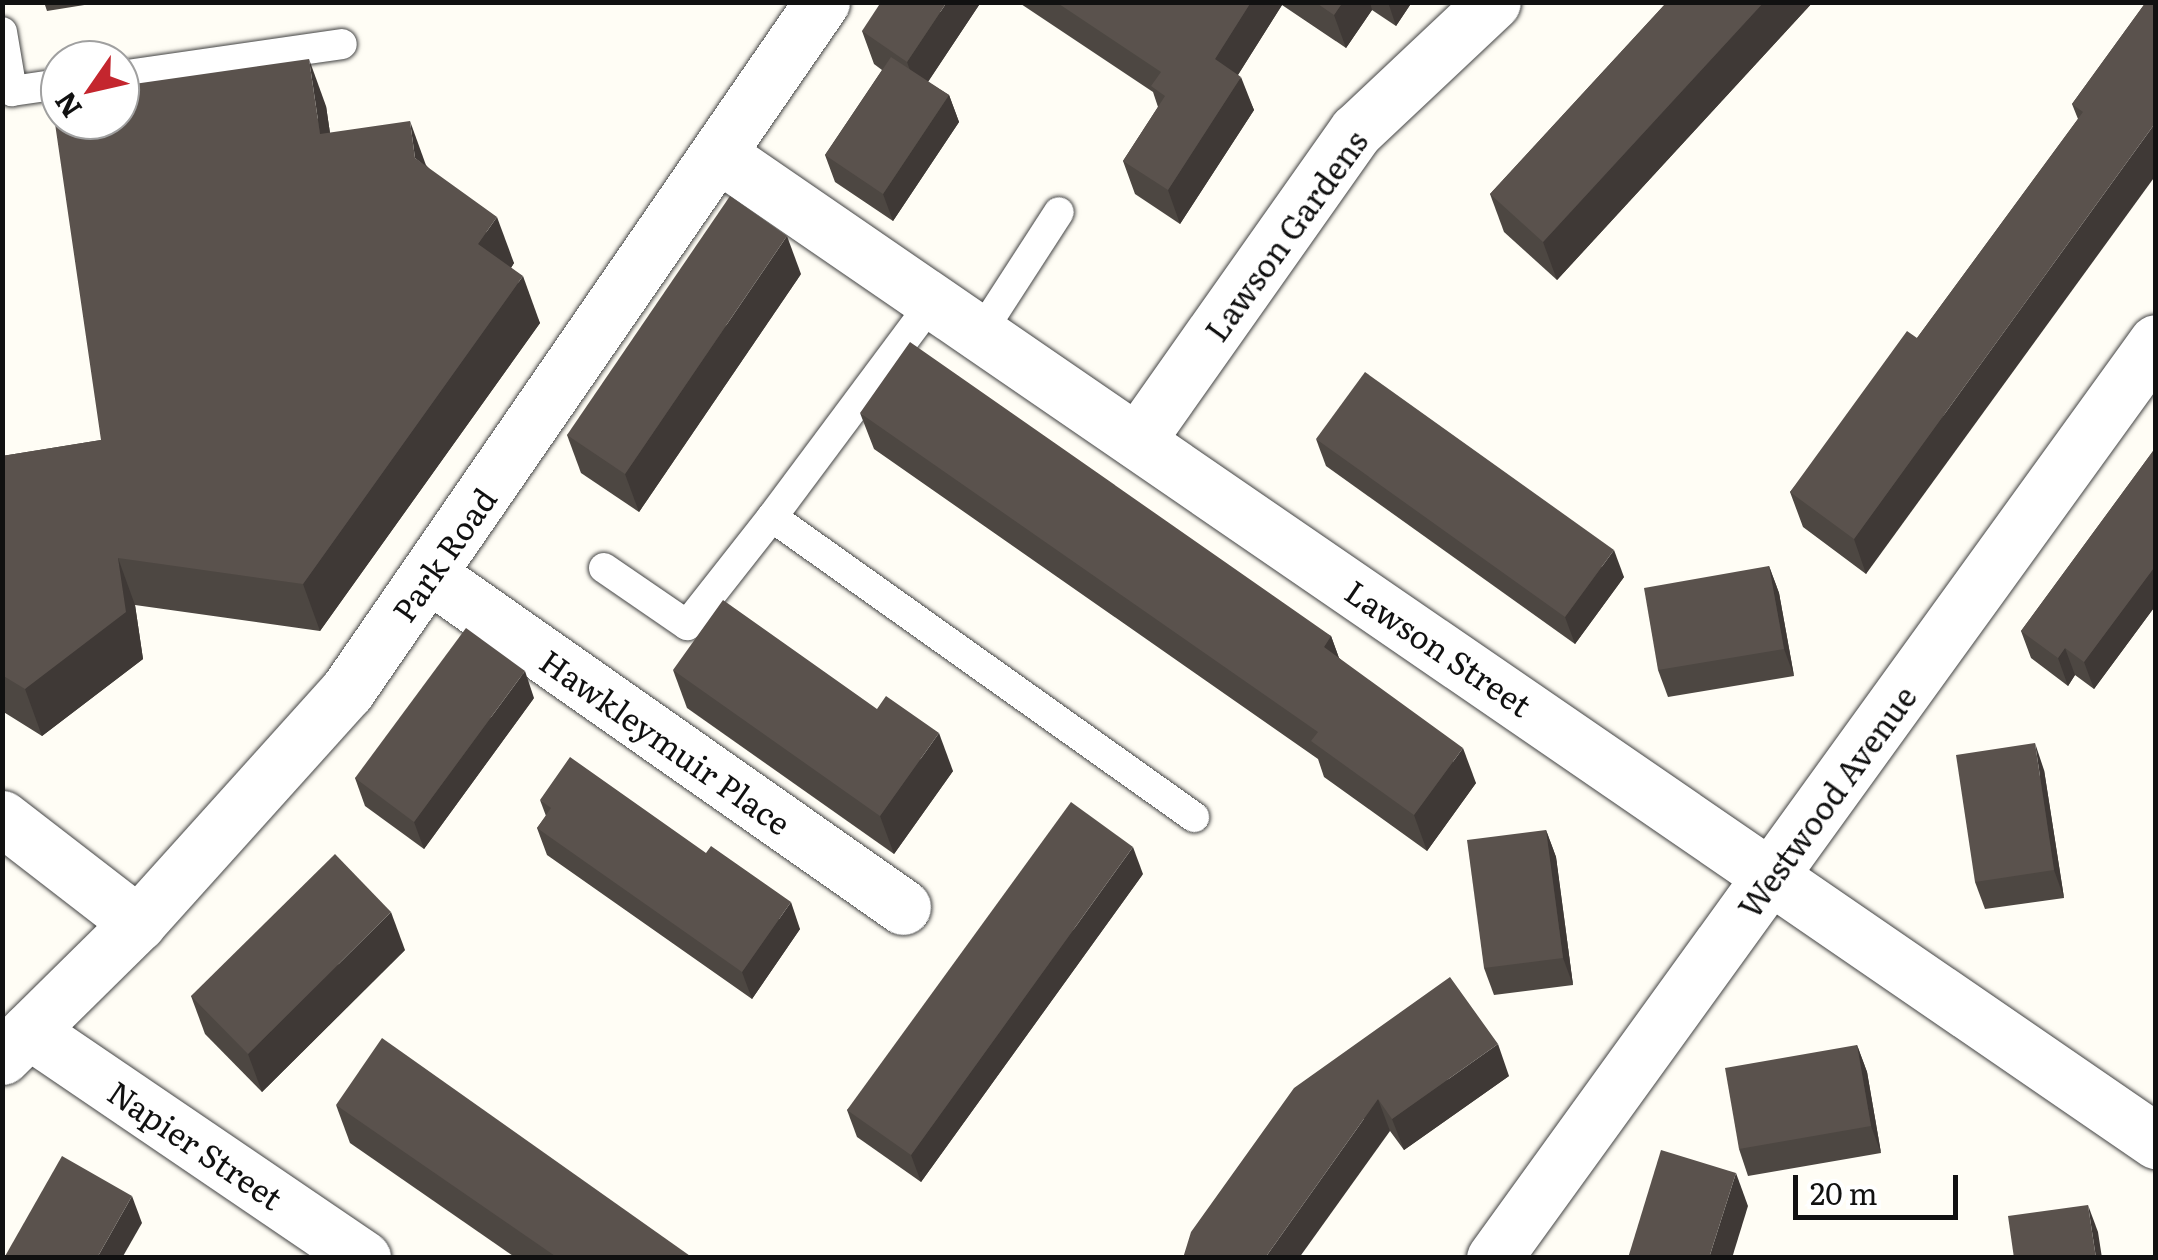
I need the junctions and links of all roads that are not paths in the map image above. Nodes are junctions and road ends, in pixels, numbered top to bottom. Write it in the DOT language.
graph roads {
  1 [pos="822,2"];
  2 [pos="1493,2"];
  3 [pos="2,32"];
  4 [pos="342,44"];
  5 [pos="140,73"];
  6 [pos="40,87"];
  7 [pos="720,156"];
  8 [pos="1060,212"];
  9 [pos="933,301"];
  10 [pos="980,334"];
  11 [pos="2156,342"];
  12 [pos="1137,442"];
  13 [pos="772,517"];
  14 [pos="604,568"];
  15 [pos="428,574"];
  16 [pos="1194,816"];
  17 [pos="2,818"];
  18 [pos="1772,876"];
  19 [pos="903,907"];
  20 [pos="138,923"];
  21 [pos="16,1044"];
  22 [pos="2156,1142"];
  23 [pos="362,1258"];
  24 [pos="1494,1258"];
  1 -- 7 [label="street, Park Road"];
  2 -- 12 [label="street, Lawson Gardens"];
  3 -- 6 [label="lane"];
  4 -- 5 [label="lane"];
  7 -- 9 [label="street, Lawson Street"];
  7 -- 15 [label="street, Park Road"];
  8 -- 10 [label="lane"];
  9 -- 10 [label="street, Lawson Street"];
  9 -- 13 [label="lane"];
  10 -- 12 [label="street, Lawson Street"];
  11 -- 18 [label="street, Westwood Avenue"];
  12 -- 18 [label="street, Lawson Street"];
  13 -- 14 [label="lane"];
  13 -- 16 [label="lane"];
  15 -- 19 [label="street, Hawkleymuir Place"];
  15 -- 20 [label="street, Park Road"];
  17 -- 20 [label="street"];
  18 -- 22 [label="street, Lawson Street"];
  18 -- 24 [label="street, Westwood Avenue"];
  20 -- 21 [label="street, Park Road"];
  21 -- 23 [label="street, Napier Street"];
}
